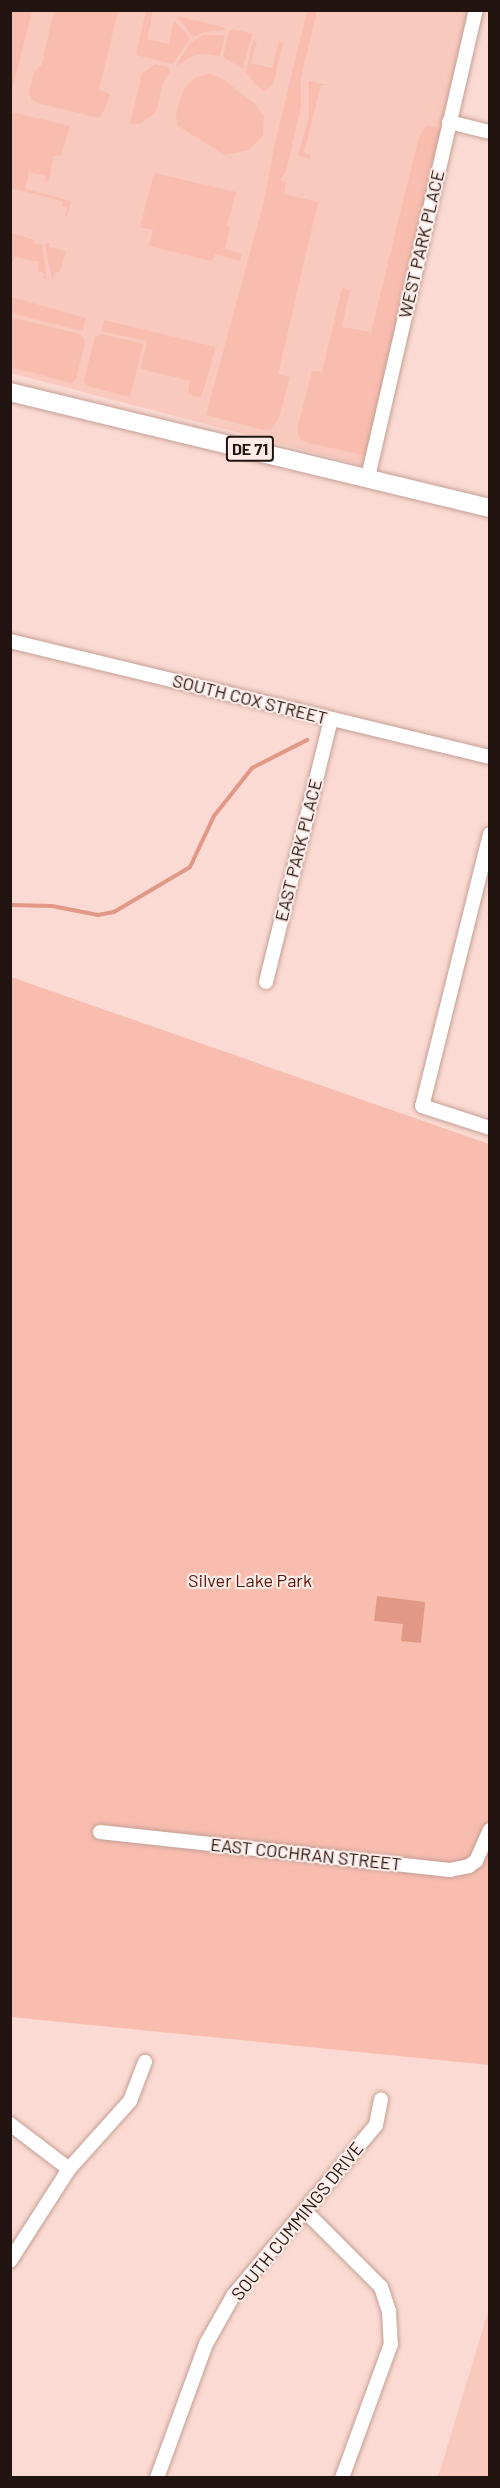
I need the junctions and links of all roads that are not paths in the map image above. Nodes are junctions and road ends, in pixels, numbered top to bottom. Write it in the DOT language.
graph roads {
  1 [pos="476,10"];
  2 [pos="449,122"];
  3 [pos="489,132"];
  4 [pos="10,392"];
  5 [pos="368,477"];
  6 [pos="489,508"];
  7 [pos="10,641"];
  8 [pos="331,719"];
  9 [pos="489,758"];
  10 [pos="489,834"];
  11 [pos="266,982"];
  12 [pos="489,1128"];
  13 [pos="489,1830"];
  14 [pos="100,1832"];
  15 [pos="145,2062"];
  16 [pos="381,2099"];
  17 [pos="10,2124"];
  18 [pos="69,2169"];
  19 [pos="305,2211"];
  20 [pos="10,2261"];
  21 [pos="157,2478"];
  22 [pos="342,2478"];
  1 -- 2 [label="street, WEST PARK PLACE"];
  2 -- 3 [label="street"];
  2 -- 5 [label="street, WEST PARK PLACE"];
  4 -- 5 [label="main road, DE 71"];
  5 -- 6 [label="main road, DE 71"];
  7 -- 8 [label="street, SOUTH COX STREET"];
  8 -- 9 [label="street, SOUTH COX STREET"];
  8 -- 11 [label="street, EAST PARK PLACE"];
  10 -- 12 [label="street"];
  13 -- 14 [label="street, EAST COCHRAN STREET"];
  15 -- 18 [label="street"];
  16 -- 19 [label="street, SOUTH CUMMINGS DRIVE"];
  17 -- 18 [label="street"];
  18 -- 20 [label="street"];
  19 -- 21 [label="street, SOUTH CUMMINGS DRIVE"];
  19 -- 22 [label="street"];
}
